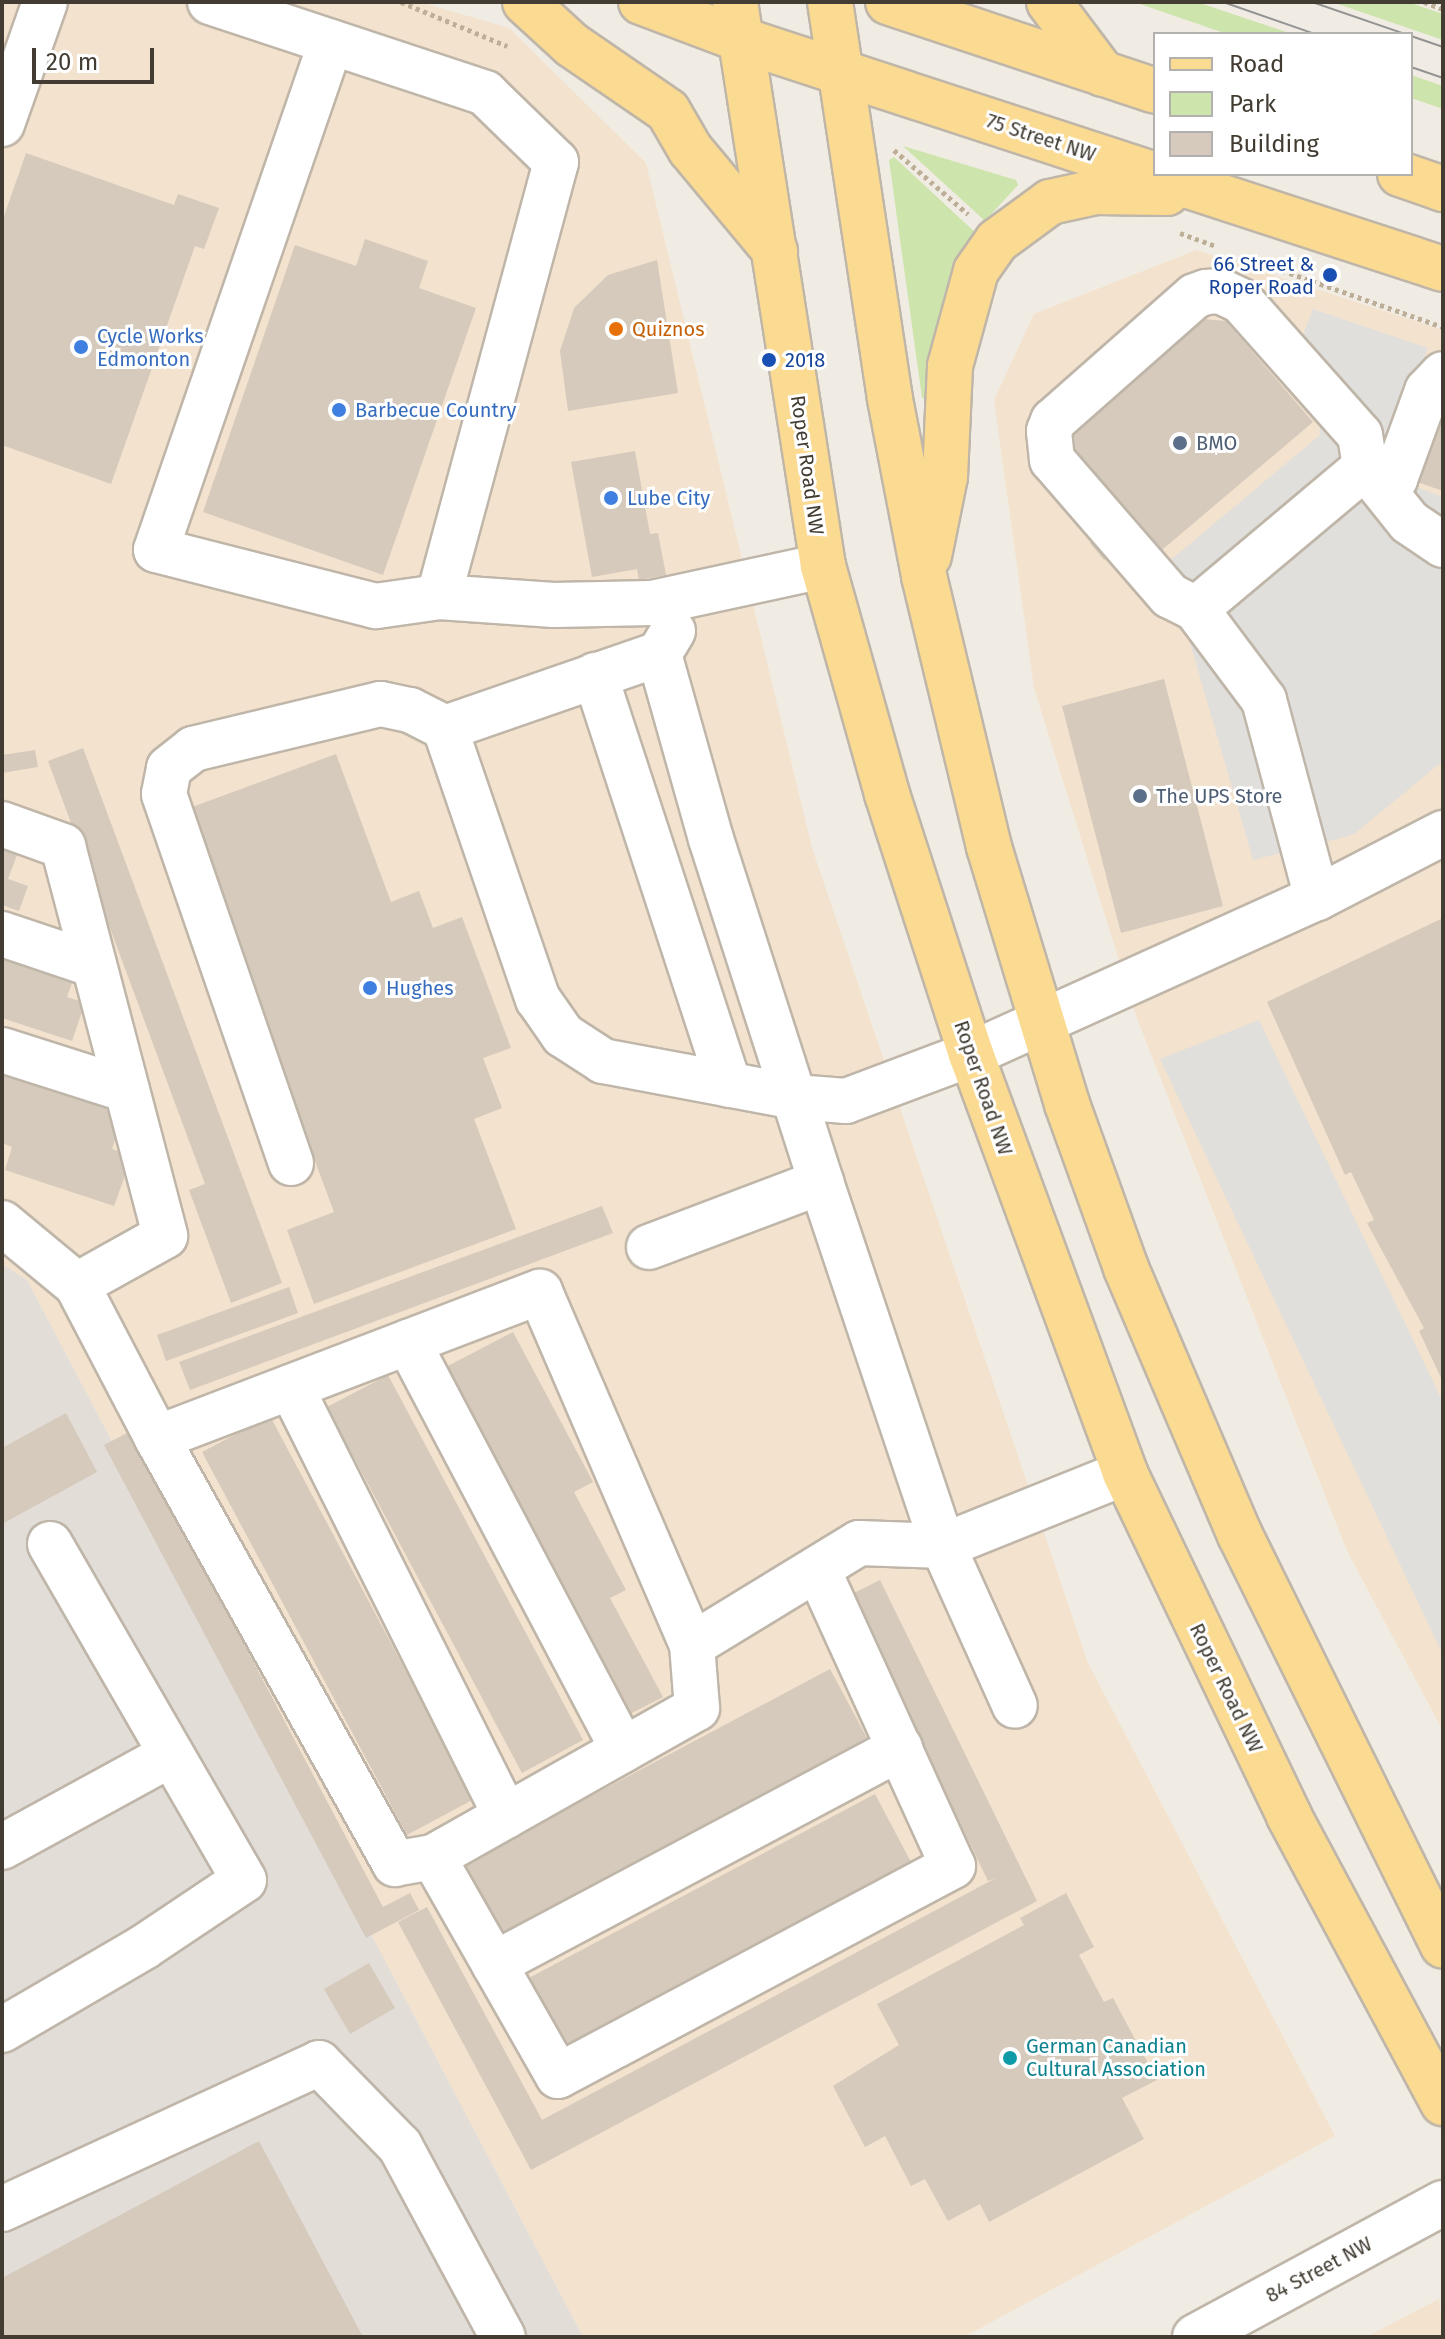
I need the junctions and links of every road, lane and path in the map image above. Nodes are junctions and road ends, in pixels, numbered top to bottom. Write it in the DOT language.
graph roads {
  1 [pos="45,2"];
  2 [pos="210,2"];
  3 [pos="525,2"];
  4 [pos="641,2"];
  5 [pos="830,2"];
  6 [pos="888,2"];
  7 [pos="1049,2"];
  8 [pos="1424,2"];
  9 [pos="1443,9"];
  10 [pos="738,21"];
  11 [pos="331,42"];
  12 [pos="840,72"];
  13 [pos="1103,74"];
  14 [pos="1153,90"];
  15 [pos="2,124"];
  16 [pos="901,153"];
  17 [pos="1153,174"];
  18 [pos="1161,176"];
  19 [pos="1406,176"];
  20 [pos="1443,189"];
  21 [pos="1213,193"];
  22 [pos="974,220"];
  23 [pos="777,253"];
  24 [pos="1443,269"];
  25 [pos="1443,374"];
  26 [pos="1374,478"];
  27 [pos="1443,545"];
  28 [pos="823,566"];
  29 [pos="924,576"];
  30 [pos="439,597"];
  31 [pos="693,598"];
  32 [pos="1196,609"];
  33 [pos="659,654"];
  34 [pos="595,675"];
  35 [pos="445,728"];
  36 [pos="2,824"];
  37 [pos="1443,833"];
  38 [pos="1317,898"];
  39 [pos="2,934"];
  40 [pos="94,965"];
  41 [pos="1042,1022"];
  42 [pos="2,1050"];
  43 [pos="971,1054"];
  44 [pos="729,1085"];
  45 [pos="127,1090"];
  46 [pos="795,1097"];
  47 [pos="291,1163"];
  48 [pos="821,1182"];
  49 [pos="2,1223"];
  50 [pos="649,1247"];
  51 [pos="77,1285"];
  52 [pos="408,1342"];
  53 [pos="291,1387"];
  54 [pos="157,1438"];
  55 [pos="1125,1473"];
  56 [pos="50,1544"];
  57 [pos="943,1546"];
  58 [pos="818,1570"];
  59 [pos="692,1645"];
  60 [pos="1015,1706"];
  61 [pos="900,1748"];
  62 [pos="623,1750"];
  63 [pos="170,1755"];
  64 [pos="506,1816"];
  65 [pos="2,1847"];
  66 [pos="433,1857"];
  67 [pos="1443,1945"];
  68 [pos="494,1964"];
  69 [pos="2,2030"];
  70 [pos="1443,2103"];
  71 [pos="1443,2203"];
  72 [pos="2,2209"];
  73 [pos="503,2337"];
  74 [pos="1195,2337"];
  1 -- 15 [label="street"];
  2 -- 11 [label="street"];
  3 -- 23 [label="main road"];
  4 -- 10 [label="main road, 75 Street NW"];
  5 -- 12 [label="main road"];
  6 -- 13 [label="main road"];
  7 -- 13 [label="main road"];
  8 -- 9 [label="path"];
  10 -- 12 [label="main road, 75 Street NW"];
  10 -- 23 [label="main road, Roper Road NW"];
  11 -- 30 [label="street"];
  11 -- 30 [label="street"];
  12 -- 17 [label="main road, 75 Street NW"];
  12 -- 29 [label="main road"];
  13 -- 14 [label="main road"];
  16 -- 22 [label="path"];
  18 -- 21 [label="main road, 75 Street NW"];
  19 -- 20 [label="main road"];
  21 -- 24 [label="main road, 75 Street NW"];
  21 -- 29 [label="main road"];
  23 -- 28 [label="main road, Roper Road NW"];
  25 -- 26 [label="street"];
  26 -- 27 [label="street"];
  26 -- 32 [label="street"];
  26 -- 32 [label="street"];
  28 -- 31 [label="street"];
  28 -- 43 [label="main road, Roper Road NW"];
  29 -- 41 [label="main road"];
  30 -- 31 [label="street"];
  31 -- 33 [label="street"];
  32 -- 38 [label="street"];
  33 -- 34 [label="street"];
  33 -- 46 [label="street"];
  34 -- 35 [label="street"];
  34 -- 44 [label="street"];
  35 -- 44 [label="street"];
  35 -- 47 [label="street"];
  36 -- 40 [label="street"];
  37 -- 38 [label="street"];
  38 -- 41 [label="street"];
  39 -- 40 [label="street"];
  40 -- 45 [label="street"];
  41 -- 43 [label="street"];
  41 -- 67 [label="main road"];
  42 -- 45 [label="street"];
  43 -- 46 [label="street"];
  43 -- 55 [label="main road, Roper Road NW"];
  44 -- 46 [label="street"];
  45 -- 51 [label="street"];
  46 -- 48 [label="street"];
  48 -- 50 [label="street"];
  48 -- 57 [label="street"];
  49 -- 51 [label="street"];
  51 -- 54 [label="street"];
  52 -- 53 [label="street"];
  52 -- 59 [label="street"];
  52 -- 62 [label="street"];
  53 -- 54 [label="street"];
  53 -- 64 [label="street"];
  54 -- 66 [label="street"];
  55 -- 57 [label="street"];
  55 -- 70 [label="main road, Roper Road NW"];
  56 -- 63 [label="street"];
  57 -- 58 [label="street"];
  57 -- 60 [label="street"];
  58 -- 59 [label="street"];
  58 -- 61 [label="street"];
  59 -- 62 [label="street"];
  61 -- 68 [label="street"];
  61 -- 68 [label="street"];
  62 -- 64 [label="street"];
  63 -- 65 [label="street"];
  63 -- 69 [label="street"];
  64 -- 66 [label="street"];
  66 -- 68 [label="street"];
  71 -- 74 [label="street, 84 Street NW"];
  72 -- 73 [label="street"];
}
